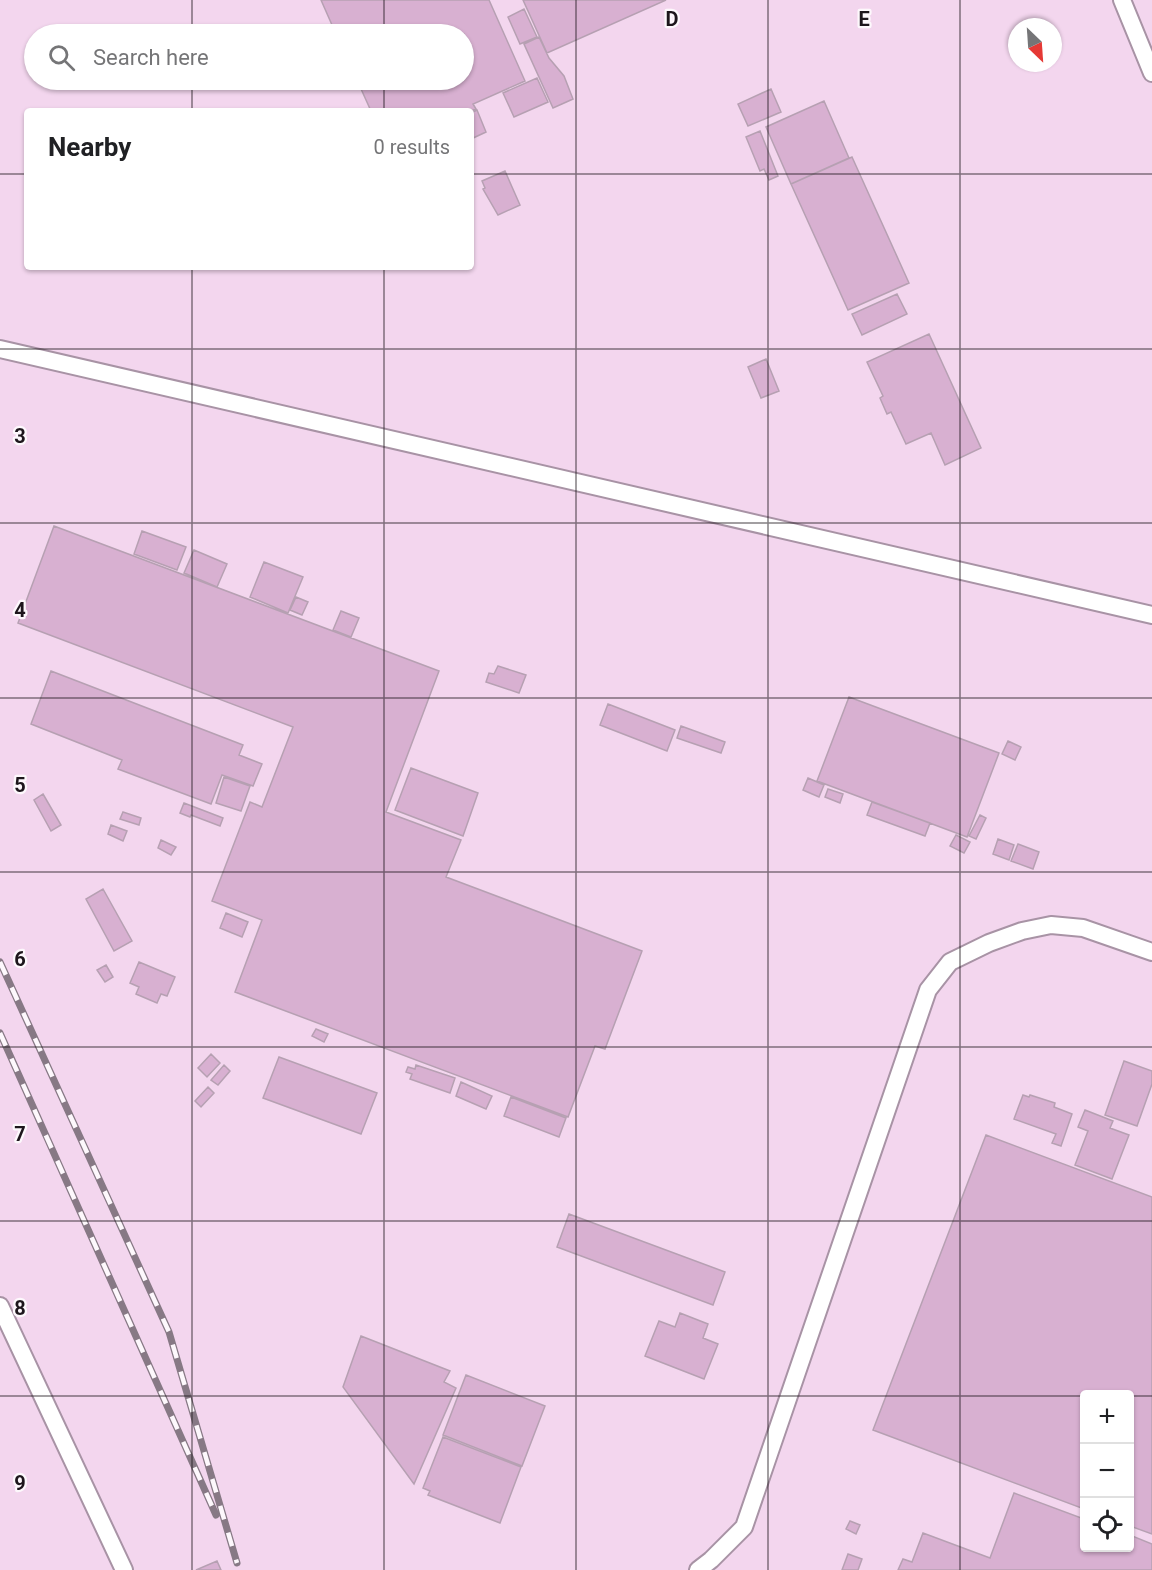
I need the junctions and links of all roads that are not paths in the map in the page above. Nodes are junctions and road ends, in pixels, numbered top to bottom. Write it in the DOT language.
graph roads {
  1 [pos="1122,0"];
  2 [pos="1152,73"];
  3 [pos="0,349"];
  4 [pos="1152,615"];
  5 [pos="1152,952"];
  6 [pos="0,1305"];
  7 [pos="124,1570"];
  8 [pos="698,1570"];
  1 -- 2 [label="lane"];
  3 -- 4 [label="lane"];
  5 -- 8 [label="lane"];
  6 -- 7 [label="lane"];
}
